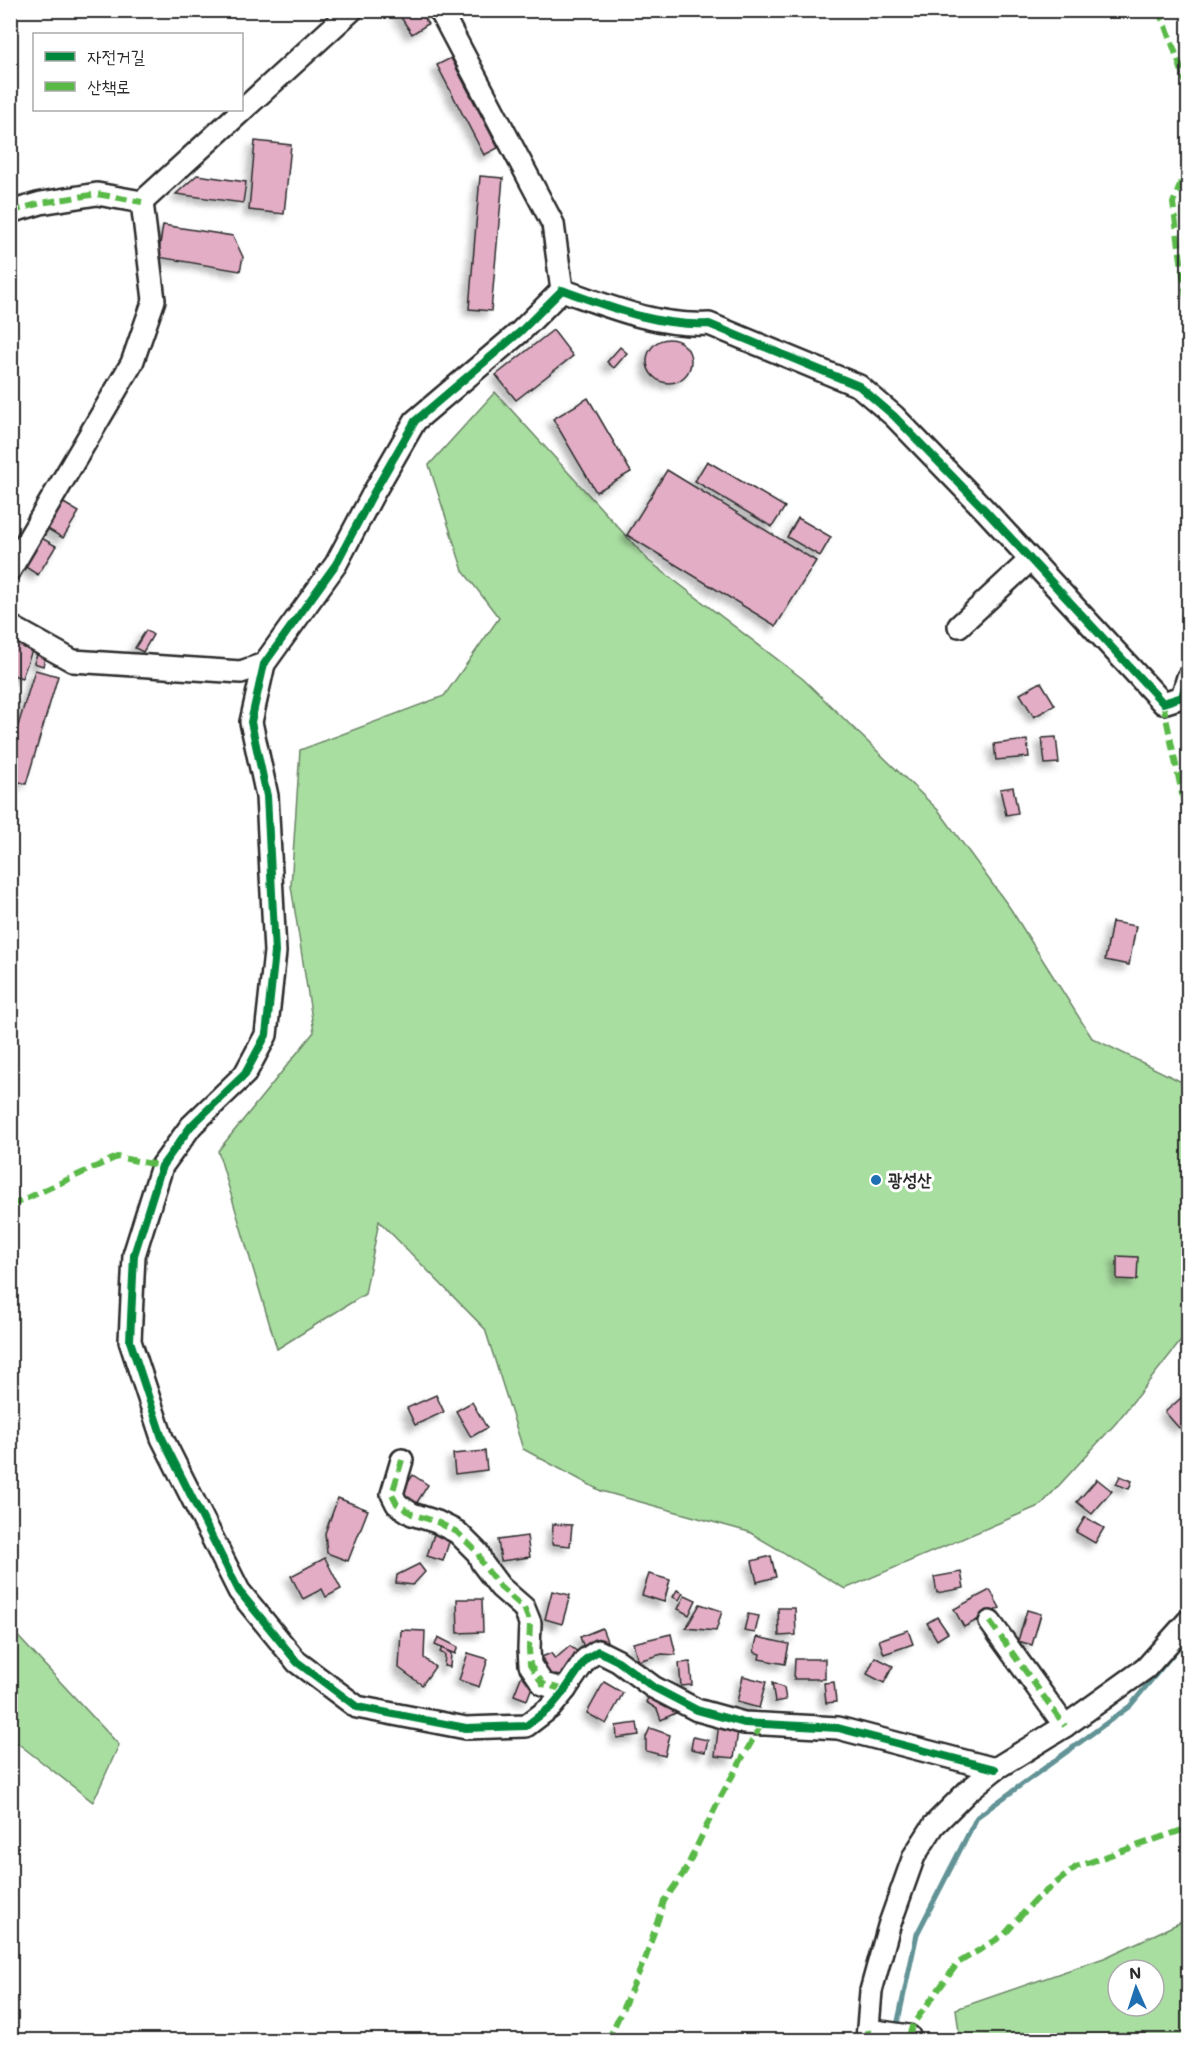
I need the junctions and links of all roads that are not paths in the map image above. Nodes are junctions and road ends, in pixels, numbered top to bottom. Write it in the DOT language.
graph roads {
  1 [pos="352,10"];
  2 [pos="440,10"];
  3 [pos="243,110"];
  4 [pos="242,111"];
  5 [pos="142,202"];
  6 [pos="10,212"];
  7 [pos="562,290"];
  8 [pos="1029,561"];
  9 [pos="10,570"];
  10 [pos="10,626"];
  11 [pos="959,626"];
  12 [pos="264,664"];
  13 [pos="1188,677"];
  14 [pos="402,1460"];
  15 [pos="1188,1621"];
  16 [pos="990,1622"];
  17 [pos="565,1690"];
  18 [pos="1065,1726"];
  19 [pos="995,1770"];
  20 [pos="868,2035"];
  21 [pos="909,2036"];
  1 -- 3 [label="street"];
  2 -- 7 [label="street"];
  4 -- 5 [label="street"];
  5 -- 6 [label="street"];
  5 -- 9 [label="street"];
  7 -- 8 [label="street"];
  7 -- 12 [label="street"];
  8 -- 11 [label="street"];
  8 -- 13 [label="street"];
  10 -- 12 [label="street"];
  12 -- 17 [label="street"];
  14 -- 17 [label="street"];
  15 -- 18 [label="street"];
  16 -- 18 [label="street"];
  17 -- 19 [label="street"];
  18 -- 19 [label="street"];
  19 -- 20 [label="street"];
  20 -- 21 [label="street"];
}
